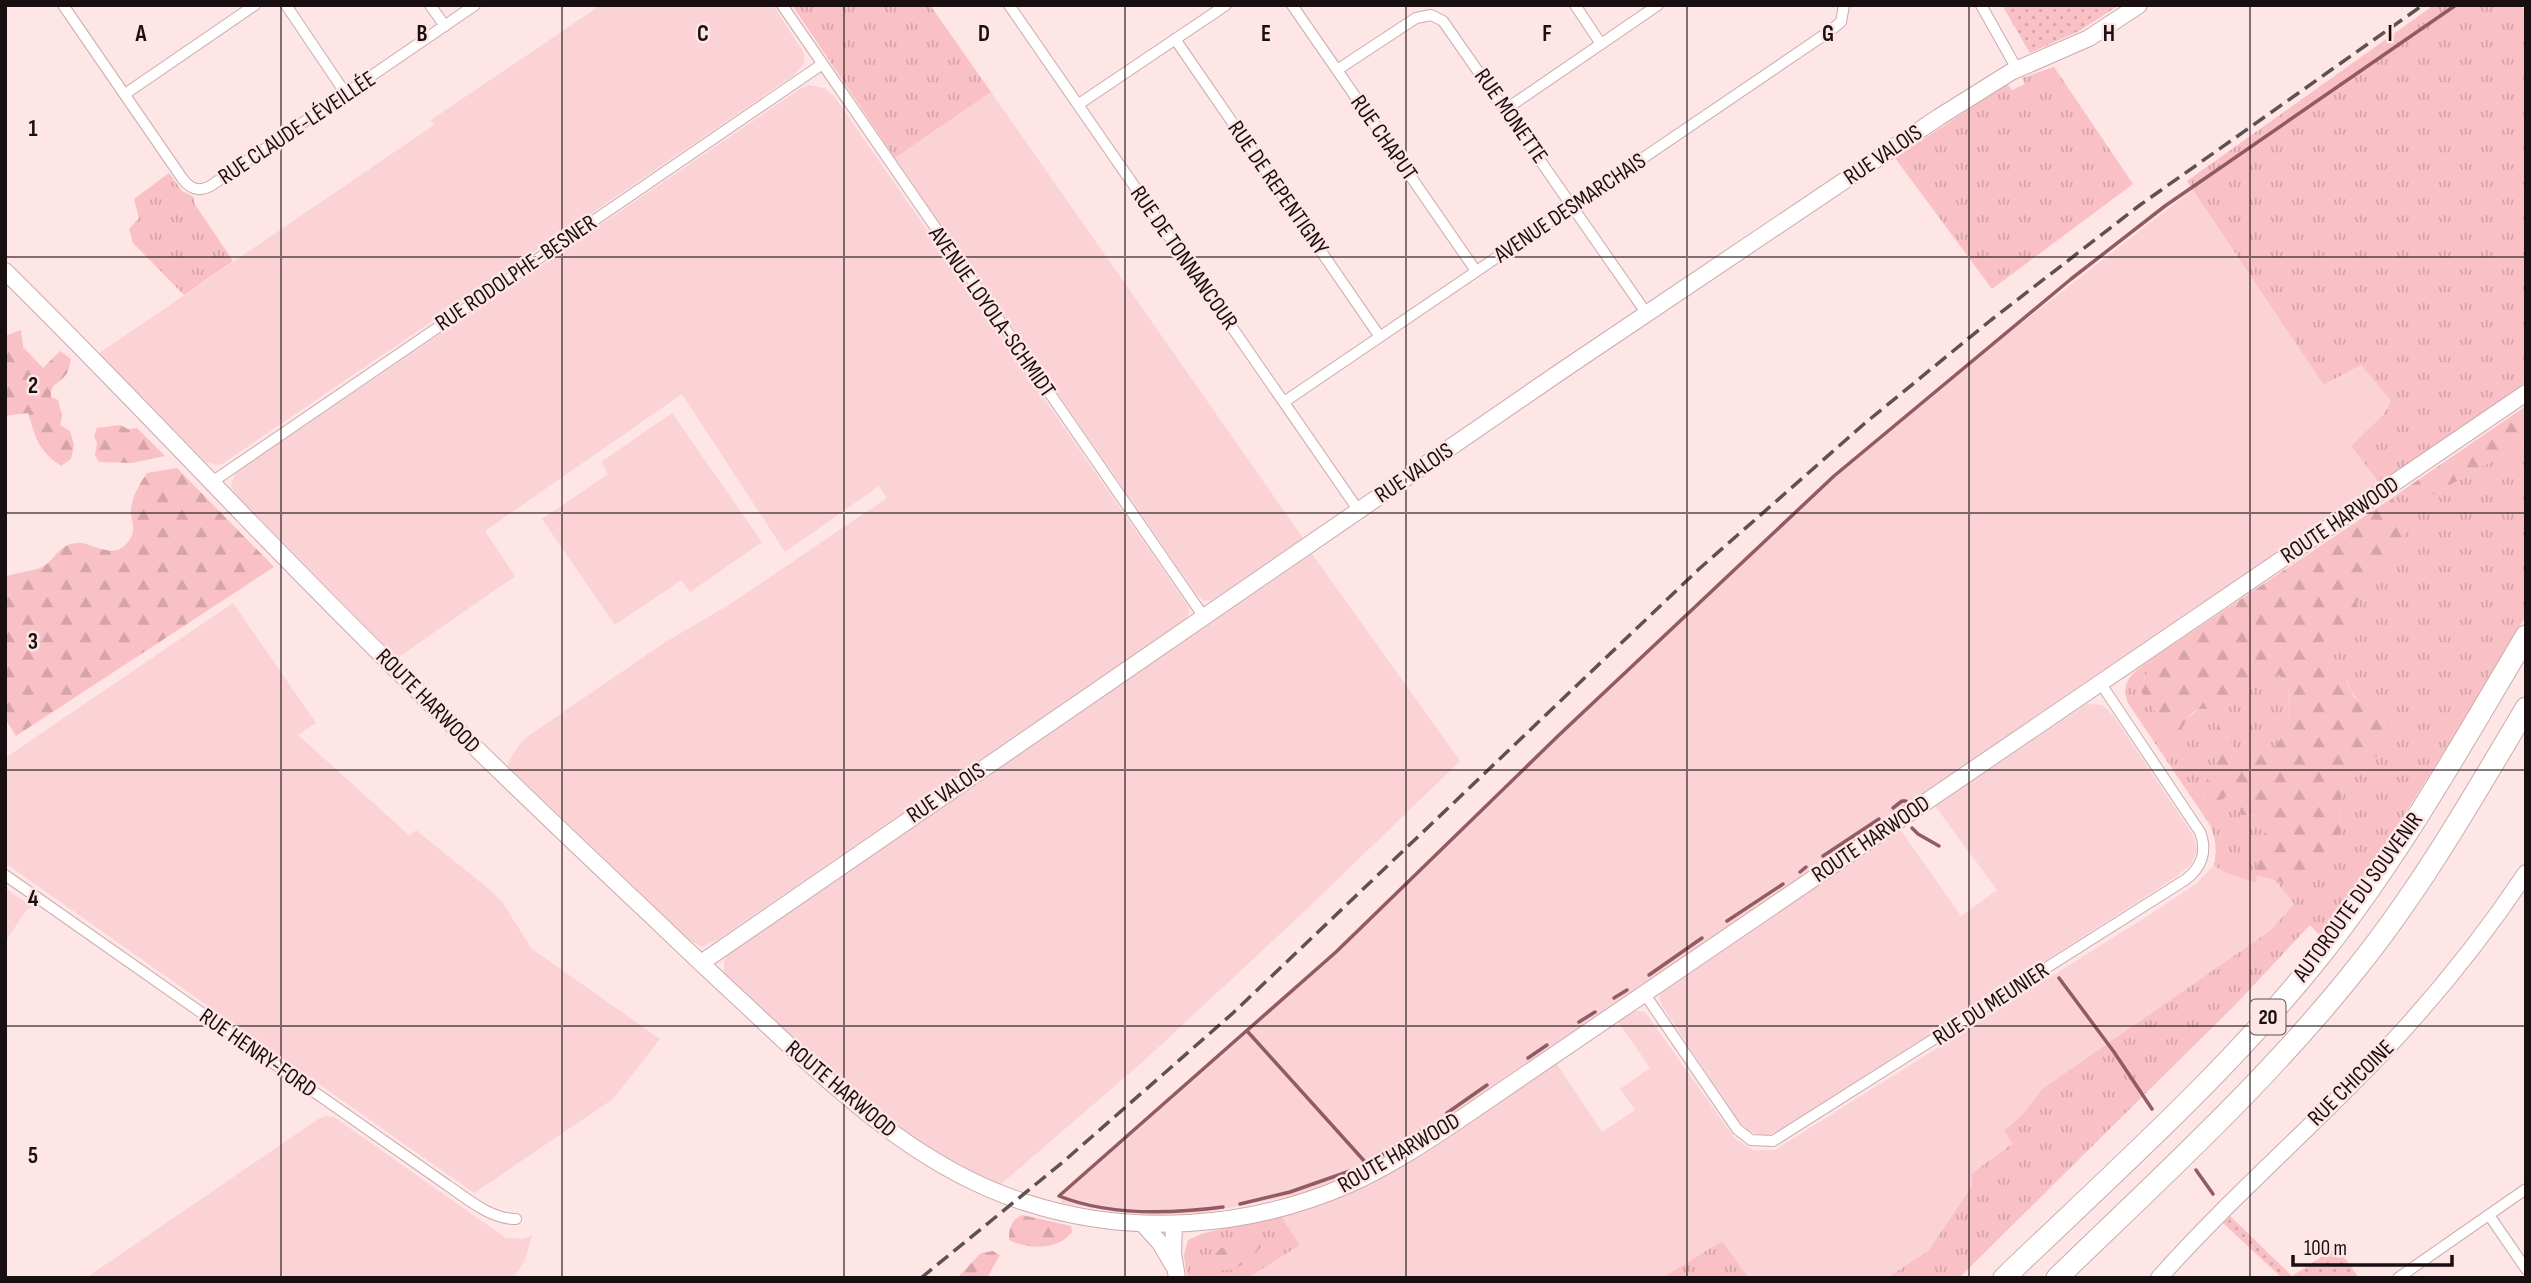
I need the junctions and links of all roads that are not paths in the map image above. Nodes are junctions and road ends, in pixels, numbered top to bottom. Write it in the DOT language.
graph roads {
  1 [pos="63,5"];
  2 [pos="255,5"];
  3 [pos="286,5"];
  4 [pos="430,5"];
  5 [pos="475,5"];
  6 [pos="782,5"];
  7 [pos="1226,5"];
  8 [pos="1293,5"];
  9 [pos="1575,5"];
  10 [pos="1658,5"];
  11 [pos="1844,5"];
  12 [pos="1981,5"];
  13 [pos="2139,5"];
  14 [pos="1014,7"];
  15 [pos="445,26"];
  16 [pos="1175,39"];
  17 [pos="1601,44"];
  18 [pos="821,65"];
  19 [pos="2017,69"];
  20 [pos="1337,70"];
  21 [pos="125,94"];
  22 [pos="346,94"];
  23 [pos="1079,104"];
  24 [pos="1506,109"];
  25 [pos="1573,206"];
  26 [pos="5,271"];
  27 [pos="1476,271"];
  28 [pos="1647,314"];
  29 [pos="1380,337"];
  30 [pos="2526,393"];
  31 [pos="1284,402"];
  32 [pos="212,482"];
  33 [pos="1359,511"];
  34 [pos="1204,617"];
  35 [pos="2526,636"];
  36 [pos="2101,684"];
  37 [pos="2526,708"];
  38 [pos="2526,873"];
  39 [pos="5,875"];
  40 [pos="701,963"];
  41 [pos="1644,993"];
  42 [pos="2526,1189"];
  43 [pos="2489,1215"];
  44 [pos="516,1219"];
  45 [pos="1143,1224"];
  46 [pos="1174,1224"];
  47 [pos="2526,1269"];
  48 [pos="1176,1273"];
  49 [pos="2004,1278"];
  50 [pos="2057,1278"];
  51 [pos="2159,1278"];
  52 [pos="2398,1278"];
  1 -- 21 [label="street, RUE CLAUDE-LÉVEILLÉE"];
  2 -- 21 [label="street"];
  3 -- 22 [label="street"];
  4 -- 15 [label="street"];
  5 -- 15 [label="street, RUE CLAUDE-LÉVEILLÉE"];
  6 -- 18 [label="street, AVENUE LOYOLA-SCHMIDT"];
  7 -- 16 [label="street"];
  8 -- 20 [label="street, RUE CHAPUT"];
  9 -- 17 [label="street"];
  10 -- 17 [label="street"];
  11 -- 25 [label="street, AVENUE DESMARCHAIS"];
  12 -- 19 [label="street"];
  13 -- 19 [label="main road, RUE VALOIS"];
  14 -- 23 [label="street, RUE DE TONNANCOUR"];
  15 -- 22 [label="street, RUE CLAUDE-LÉVEILLÉE"];
  16 -- 23 [label="street"];
  16 -- 29 [label="street, RUE DE REPENTIGNY"];
  17 -- 24 [label="street"];
  18 -- 32 [label="street, RUE RODOLPHE-BESNER"];
  18 -- 34 [label="street, AVENUE LOYOLA-SCHMIDT"];
  19 -- 28 [label="main road, RUE VALOIS"];
  20 -- 24 [label="street, RUE MONETTE"];
  20 -- 27 [label="street, RUE CHAPUT"];
  21 -- 22 [label="street, RUE CLAUDE-LÉVEILLÉE"];
  23 -- 31 [label="street, RUE DE TONNANCOUR"];
  24 -- 25 [label="street, RUE MONETTE"];
  25 -- 27 [label="street, AVENUE DESMARCHAIS"];
  25 -- 28 [label="street, RUE MONETTE"];
  26 -- 32 [label="main road, ROUTE HARWOOD"];
  27 -- 29 [label="street, AVENUE DESMARCHAIS"];
  28 -- 33 [label="main road, RUE VALOIS"];
  29 -- 31 [label="street, AVENUE DESMARCHAIS"];
  30 -- 36 [label="main road, ROUTE HARWOOD"];
  31 -- 33 [label="street, RUE DE TONNANCOUR"];
  32 -- 40 [label="main road, ROUTE HARWOOD"];
  33 -- 34 [label="main road, RUE VALOIS"];
  34 -- 40 [label="main road, RUE VALOIS"];
  35 -- 49 [label="highway, AUTOROUTE DU SOUVENIR / 20"];
  36 -- 41 [label="main road, ROUTE HARWOOD"];
  36 -- 41 [label="street, RUE DU MEUNIER"];
  37 -- 50 [label="highway, AUTOROUTE DU SOUVENIR / 20"];
  38 -- 51 [label="main road, RUE CHICOINE"];
  39 -- 44 [label="street, RUE HENRY-FORD"];
  40 -- 45 [label="main road, ROUTE HARWOOD"];
  41 -- 46 [label="main road, ROUTE HARWOOD"];
  42 -- 43 [label="street"];
  43 -- 47 [label="street"];
  43 -- 52 [label="street"];
  45 -- 46 [label="main road, ROUTE HARWOOD"];
  45 -- 48 [label="main road"];
  46 -- 48 [label="main road"];
}
